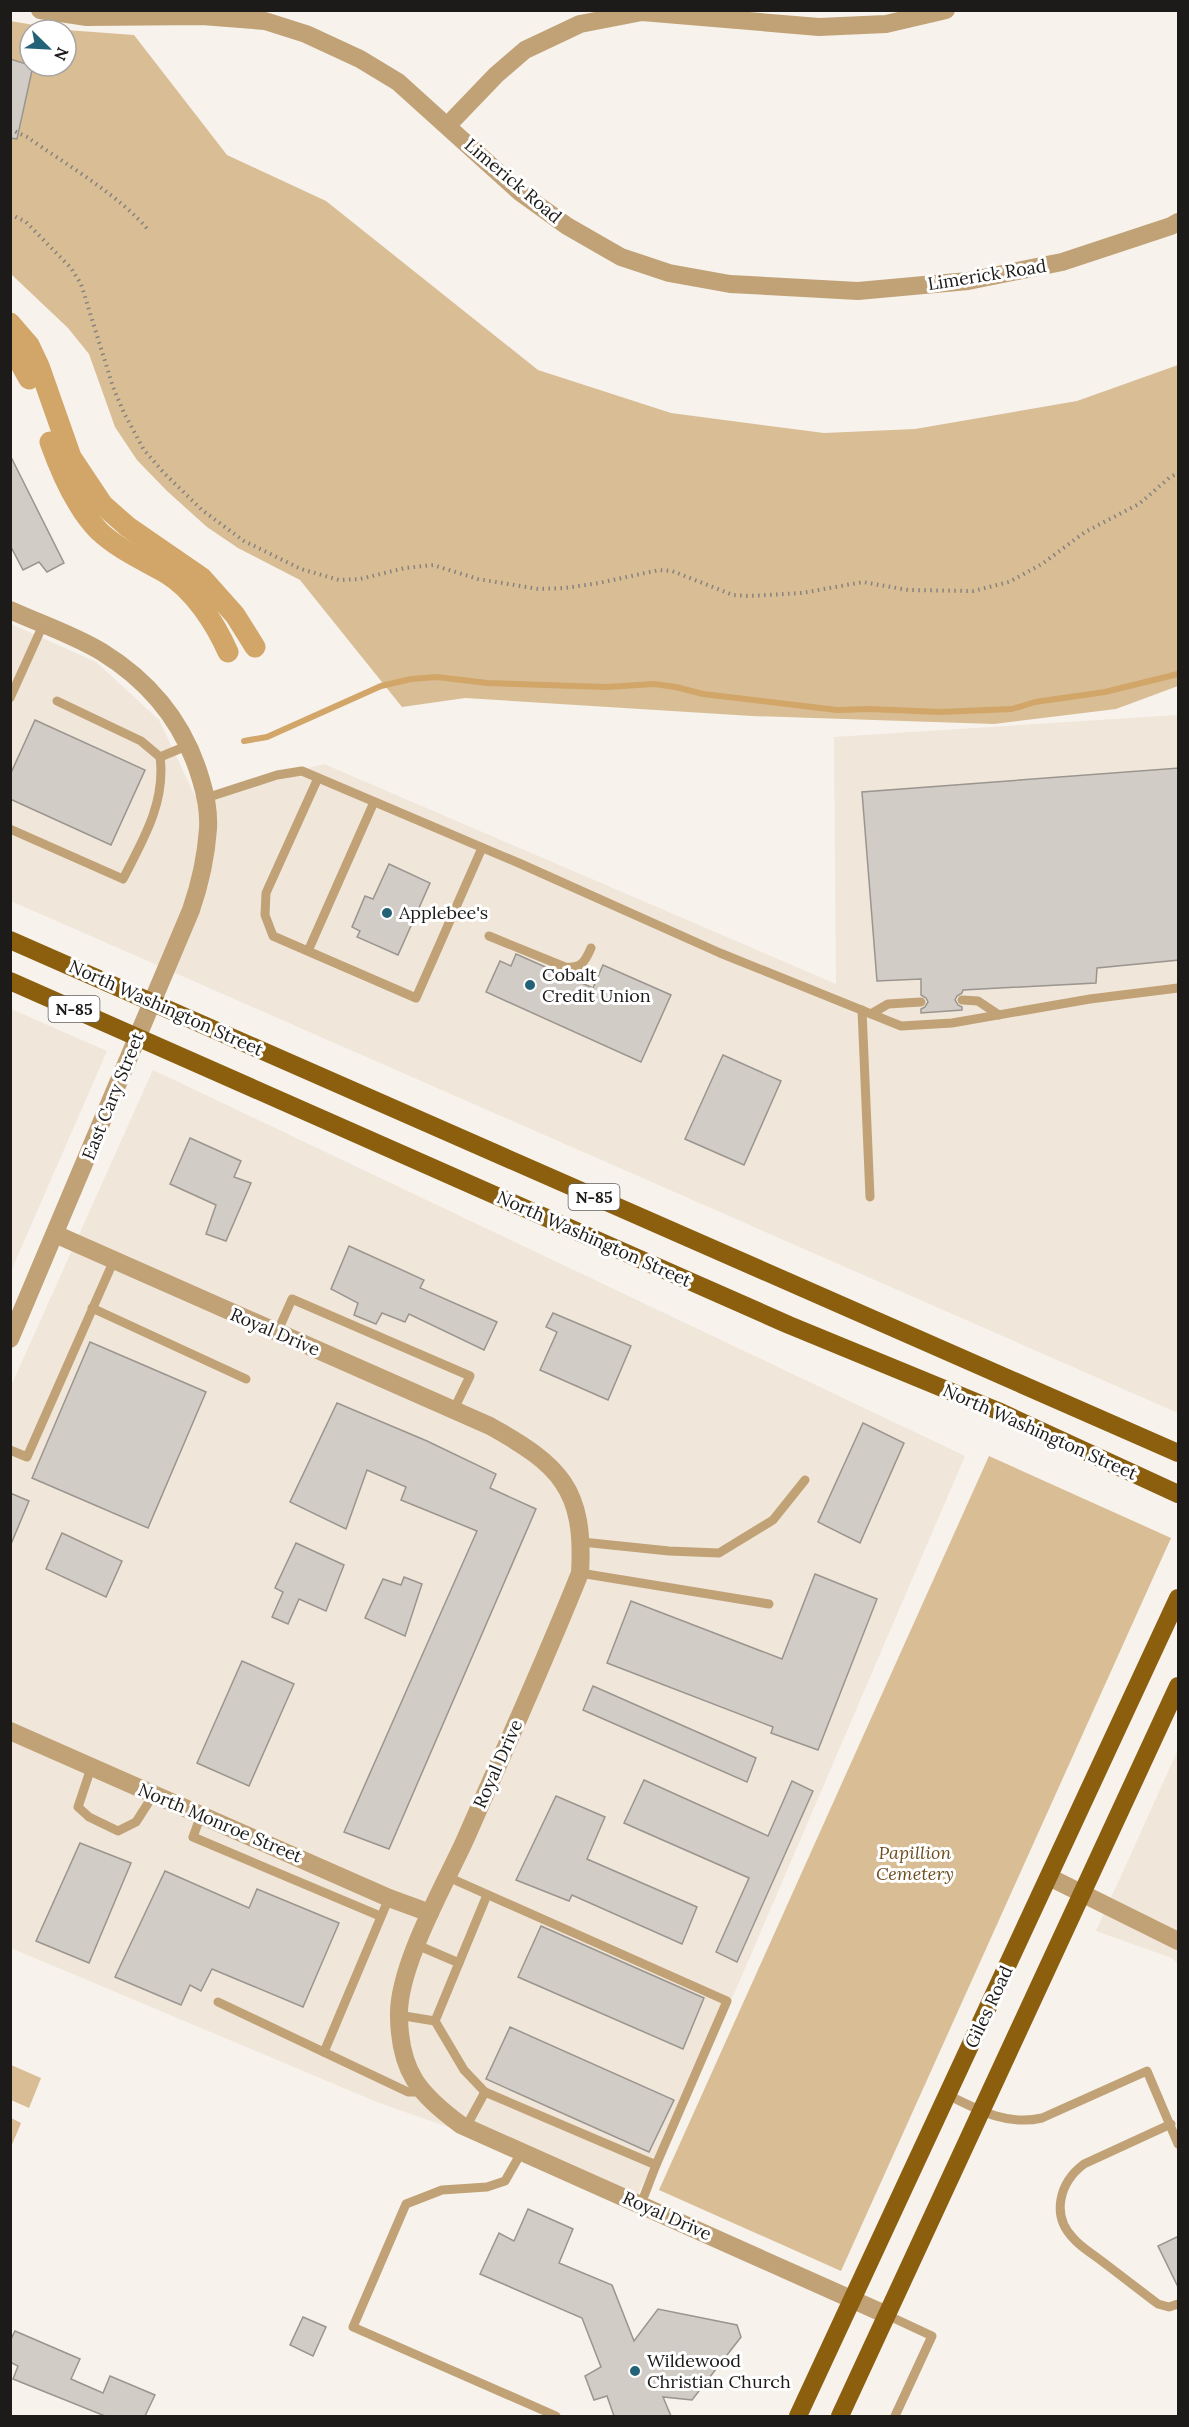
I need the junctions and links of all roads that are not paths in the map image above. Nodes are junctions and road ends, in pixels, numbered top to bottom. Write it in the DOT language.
graph roads {
  1 [pos="40,10"];
  2 [pos="946,10"];
  3 [pos="232,14"];
  4 [pos="448,125"];
  5 [pos="1179,222"];
  6 [pos="10,610"];
  7 [pos="43,625"];
  8 [pos="10,698"];
  9 [pos="57,701"];
  10 [pos="189,745"];
  11 [pos="160,757"];
  12 [pos="318,778"];
  13 [pos="206,798"];
  14 [pos="374,802"];
  15 [pos="10,829"];
  16 [pos="482,849"];
  17 [pos="489,936"];
  18 [pos="10,940"];
  19 [pos="591,948"];
  20 [pos="308,951"];
  21 [pos="10,981"];
  22 [pos="1179,988"];
  23 [pos="962,1000"];
  24 [pos="153,1002"];
  25 [pos="921,1002"];
  26 [pos="866,1012"];
  27 [pos="999,1015"];
  28 [pos="137,1037"];
  29 [pos="870,1197"];
  30 [pos="55,1234"];
  31 [pos="114,1260"];
  32 [pos="92,1308"];
  33 [pos="277,1333"];
  34 [pos="10,1339"];
  35 [pos="246,1379"];
  36 [pos="454,1409"];
  37 [pos="10,1450"];
  38 [pos="1179,1453"];
  39 [pos="805,1480"];
  40 [pos="1179,1494"];
  41 [pos="582,1542"];
  42 [pos="580,1573"];
  43 [pos="1179,1598"];
  44 [pos="770,1604"];
  45 [pos="1179,1686"];
  46 [pos="10,1731"];
  47 [pos="92,1768"];
  48 [pos="154,1794"];
  49 [pos="201,1815"];
  50 [pos="243,1832"];
  51 [pos="233,1854"];
  52 [pos="448,1877"];
  53 [pos="1049,1877"];
  54 [pos="1083,1893"];
  55 [pos="487,1895"];
  56 [pos="389,1898"];
  57 [pos="430,1913"];
  58 [pos="380,1916"];
  59 [pos="1179,1941"];
  60 [pos="417,1945"];
  61 [pos="459,1963"];
  62 [pos="218,2002"];
  63 [pos="398,2015"];
  64 [pos="435,2021"];
  65 [pos="324,2052"];
  66 [pos="422,2092"];
  67 [pos="485,2092"];
  68 [pos="948,2095"];
  69 [pos="981,2112"];
  70 [pos="1171,2124"];
  71 [pos="465,2127"];
  72 [pos="1179,2144"];
  73 [pos="521,2153"];
  74 [pos="656,2165"];
  75 [pos="641,2204"];
  76 [pos="853,2299"];
  77 [pos="1179,2304"];
  78 [pos="887,2315"];
  79 [pos="556,2416"];
  80 [pos="798,2416"];
  81 [pos="840,2416"];
  82 [pos="896,2416"];
  1 -- 3 [label="street, Limerick Road"];
  2 -- 4 [label="street"];
  3 -- 4 [label="street, Limerick Road"];
  4 -- 5 [label="street, Limerick Road"];
  6 -- 7 [label="street, East Cary Street"];
  7 -- 8 [label="lane"];
  7 -- 10 [label="street, East Cary Street"];
  9 -- 11 [label="lane"];
  10 -- 11 [label="lane"];
  10 -- 13 [label="street, East Cary Street"];
  11 -- 15 [label="lane"];
  12 -- 13 [label="lane"];
  12 -- 14 [label="lane"];
  12 -- 20 [label="lane"];
  13 -- 24 [label="street, East Cary Street"];
  14 -- 16 [label="lane"];
  14 -- 20 [label="lane"];
  16 -- 20 [label="lane"];
  16 -- 26 [label="lane"];
  17 -- 19 [label="lane"];
  18 -- 24 [label="main road, North Washington Street / N-85"];
  21 -- 28 [label="main road, North Washington Street / N-85"];
  22 -- 27 [label="lane"];
  23 -- 27 [label="lane"];
  24 -- 28 [label="street, East Cary Street"];
  24 -- 38 [label="main road, North Washington Street / N-85"];
  25 -- 26 [label="lane"];
  26 -- 27 [label="lane"];
  26 -- 29 [label="lane"];
  28 -- 30 [label="street, East Cary Street"];
  28 -- 40 [label="main road, North Washington Street / N-85"];
  30 -- 31 [label="street, Royal Drive"];
  30 -- 34 [label="street, East Cary Street"];
  31 -- 32 [label="lane"];
  31 -- 33 [label="street, Royal Drive"];
  32 -- 35 [label="lane"];
  32 -- 37 [label="lane"];
  33 -- 36 [label="street, Royal Drive"];
  33 -- 36 [label="lane"];
  36 -- 41 [label="street, Royal Drive"];
  39 -- 41 [label="lane"];
  41 -- 42 [label="street, Royal Drive"];
  42 -- 44 [label="lane"];
  42 -- 52 [label="street, Royal Drive"];
  43 -- 53 [label="main road, Giles Road"];
  45 -- 54 [label="main road, Giles Road"];
  46 -- 47 [label="street, North Monroe Street"];
  47 -- 48 [label="street, North Monroe Street"];
  47 -- 48 [label="lane"];
  48 -- 49 [label="street, North Monroe Street"];
  49 -- 50 [label="street, North Monroe Street"];
  49 -- 51 [label="lane"];
  50 -- 51 [label="lane"];
  50 -- 56 [label="street, North Monroe Street"];
  51 -- 58 [label="lane"];
  52 -- 55 [label="lane"];
  52 -- 57 [label="street, Royal Drive"];
  53 -- 54 [label="street"];
  53 -- 68 [label="main road, Giles Road"];
  54 -- 59 [label="street"];
  54 -- 69 [label="main road, Giles Road"];
  55 -- 61 [label="lane"];
  55 -- 74 [label="lane"];
  56 -- 57 [label="street, North Monroe Street"];
  56 -- 58 [label="lane"];
  57 -- 60 [label="street, Royal Drive"];
  58 -- 65 [label="lane"];
  60 -- 61 [label="lane"];
  60 -- 63 [label="street, Royal Drive"];
  61 -- 64 [label="lane"];
  62 -- 65 [label="lane"];
  63 -- 64 [label="lane"];
  63 -- 66 [label="street, Royal Drive"];
  64 -- 67 [label="lane"];
  65 -- 66 [label="lane"];
  66 -- 71 [label="street, Royal Drive"];
  67 -- 71 [label="lane"];
  67 -- 74 [label="lane"];
  68 -- 69 [label="lane"];
  68 -- 76 [label="main road, Giles Road"];
  69 -- 70 [label="lane"];
  69 -- 78 [label="main road, Giles Road"];
  70 -- 72 [label="lane"];
  70 -- 77 [label="lane"];
  71 -- 73 [label="street, Royal Drive"];
  73 -- 75 [label="street, Royal Drive"];
  73 -- 79 [label="lane"];
  74 -- 75 [label="lane"];
  75 -- 76 [label="street, Royal Drive"];
  76 -- 78 [label="street, Royal Drive"];
  76 -- 80 [label="main road, Giles Road"];
  78 -- 81 [label="main road, Giles Road"];
  78 -- 82 [label="lane"];
}
